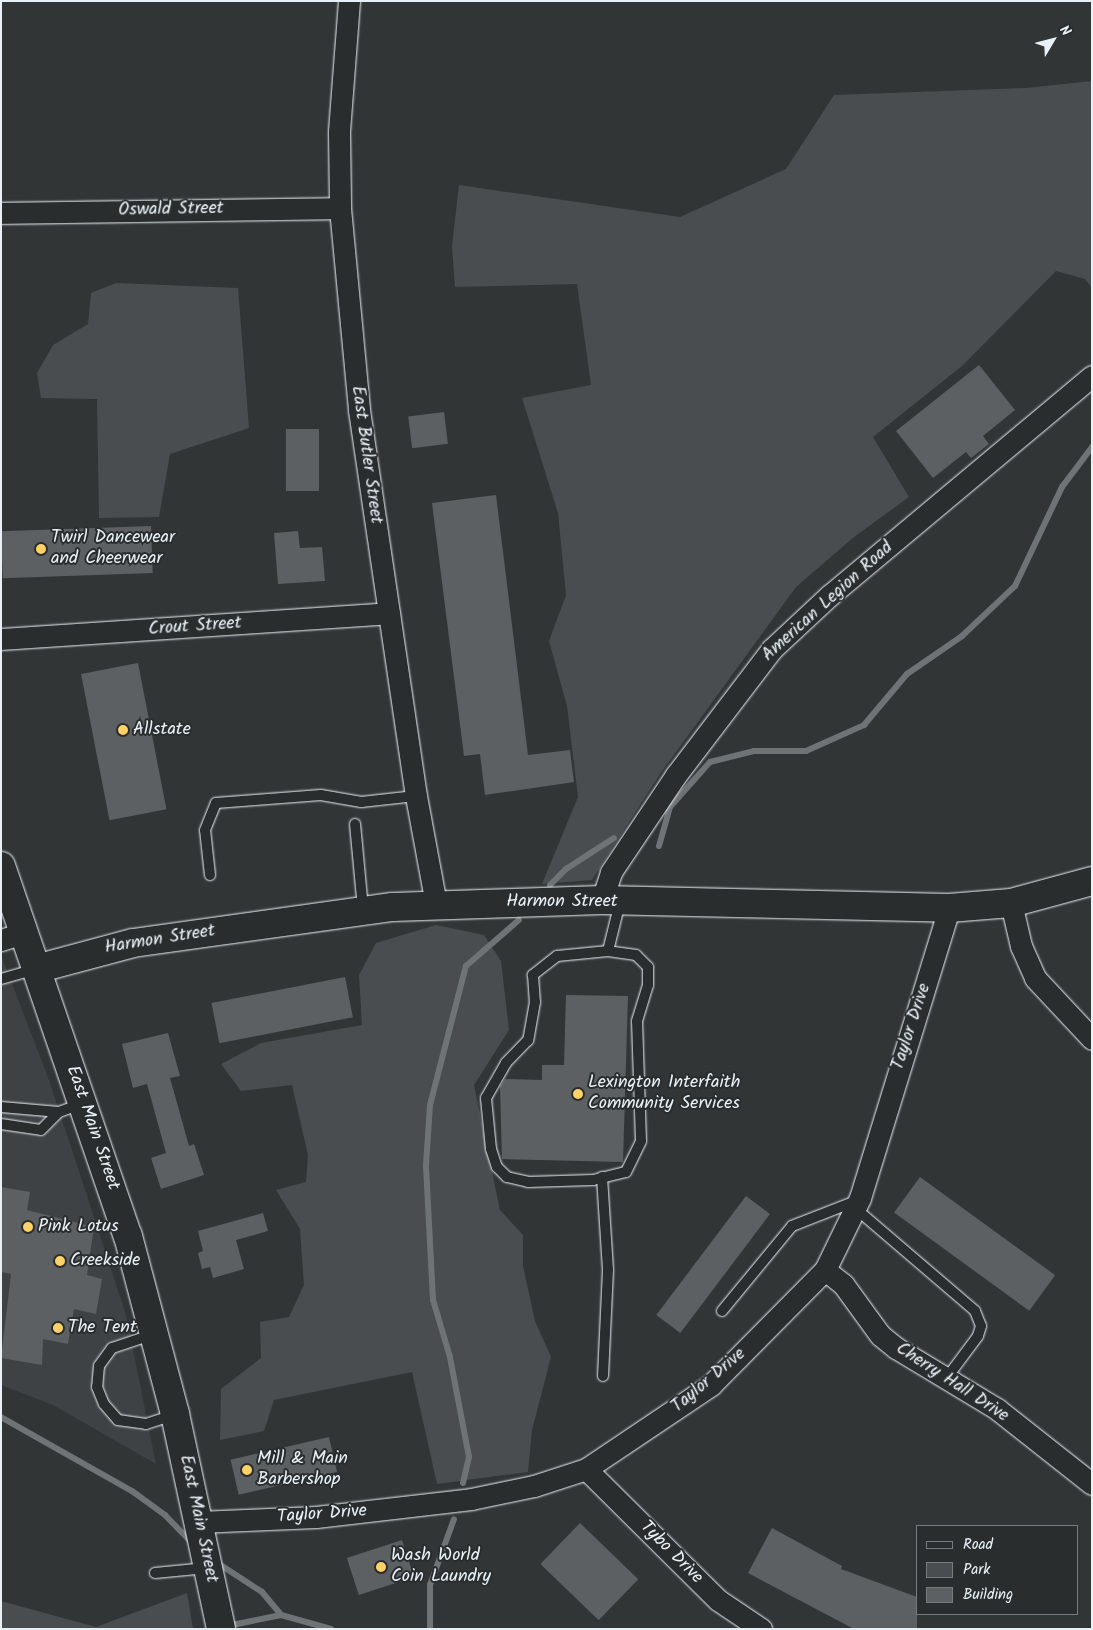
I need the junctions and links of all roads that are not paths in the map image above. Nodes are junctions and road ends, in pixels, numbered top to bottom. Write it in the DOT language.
graph roads {
  1 [pos="349,1"];
  2 [pos="340,208"];
  3 [pos="1,213"];
  4 [pos="1092,376"];
  5 [pos="389,613"];
  6 [pos="1,639"];
  7 [pos="416,796"];
  8 [pos="355,824"];
  9 [pos="1,866"];
  10 [pos="210,875"];
  11 [pos="1092,881"];
  12 [pos="611,901"];
  13 [pos="1011,903"];
  14 [pos="436,904"];
  15 [pos="949,908"];
  16 [pos="363,910"];
  17 [pos="12,937"];
  18 [pos="608,950"];
  19 [pos="36,968"];
  20 [pos="1,980"];
  21 [pos="1092,1039"];
  22 [pos="1,1106"];
  23 [pos="71,1108"];
  24 [pos="1,1124"];
  25 [pos="602,1178"];
  26 [pos="856,1204"];
  27 [pos="826,1270"];
  28 [pos="722,1311"];
  29 [pos="155,1334"];
  30 [pos="603,1376"];
  31 [pos="946,1378"];
  32 [pos="175,1414"];
  33 [pos="586,1470"];
  34 [pos="1092,1484"];
  35 [pos="203,1545"];
  36 [pos="155,1573"];
  37 [pos="221,1629"];
  38 [pos="761,1629"];
  1 -- 2 [label="street, East Butler Street"];
  2 -- 3 [label="street, Oswald Street"];
  2 -- 5 [label="street, East Butler Street"];
  4 -- 12 [label="street, American Legion Road"];
  5 -- 6 [label="street, Crout Street"];
  5 -- 7 [label="street, East Butler Street"];
  7 -- 10 [label="lane"];
  7 -- 14 [label="street, East Butler Street"];
  8 -- 16 [label="lane"];
  9 -- 17 [label="street, East Main Street"];
  11 -- 13 [label="street, Harmon Street"];
  12 -- 14 [label="street, Harmon Street"];
  12 -- 15 [label="street, Harmon Street"];
  12 -- 18 [label="lane"];
  13 -- 15 [label="street, Harmon Street"];
  13 -- 21 [label="street"];
  14 -- 16 [label="street, Harmon Street"];
  15 -- 26 [label="street, Taylor Drive"];
  16 -- 19 [label="street, Harmon Street"];
  17 -- 19 [label="street, East Main Street"];
  18 -- 25 [label="lane"];
  18 -- 25 [label="lane"];
  19 -- 20 [label="lane"];
  19 -- 23 [label="street, East Main Street"];
  22 -- 23 [label="lane"];
  23 -- 24 [label="lane"];
  23 -- 29 [label="street, East Main Street"];
  25 -- 30 [label="lane"];
  26 -- 27 [label="street, Taylor Drive"];
  26 -- 28 [label="lane"];
  26 -- 31 [label="lane"];
  27 -- 31 [label="street, Cherry Hall Drive"];
  27 -- 33 [label="street, Taylor Drive"];
  29 -- 32 [label="street, East Main Street"];
  29 -- 32 [label="lane"];
  31 -- 34 [label="street, Cherry Hall Drive"];
  32 -- 35 [label="street, East Main Street"];
  33 -- 35 [label="street, Taylor Drive"];
  33 -- 38 [label="street, Tybo Drive"];
  35 -- 36 [label="lane"];
  35 -- 37 [label="street, East Main Street"];
}
